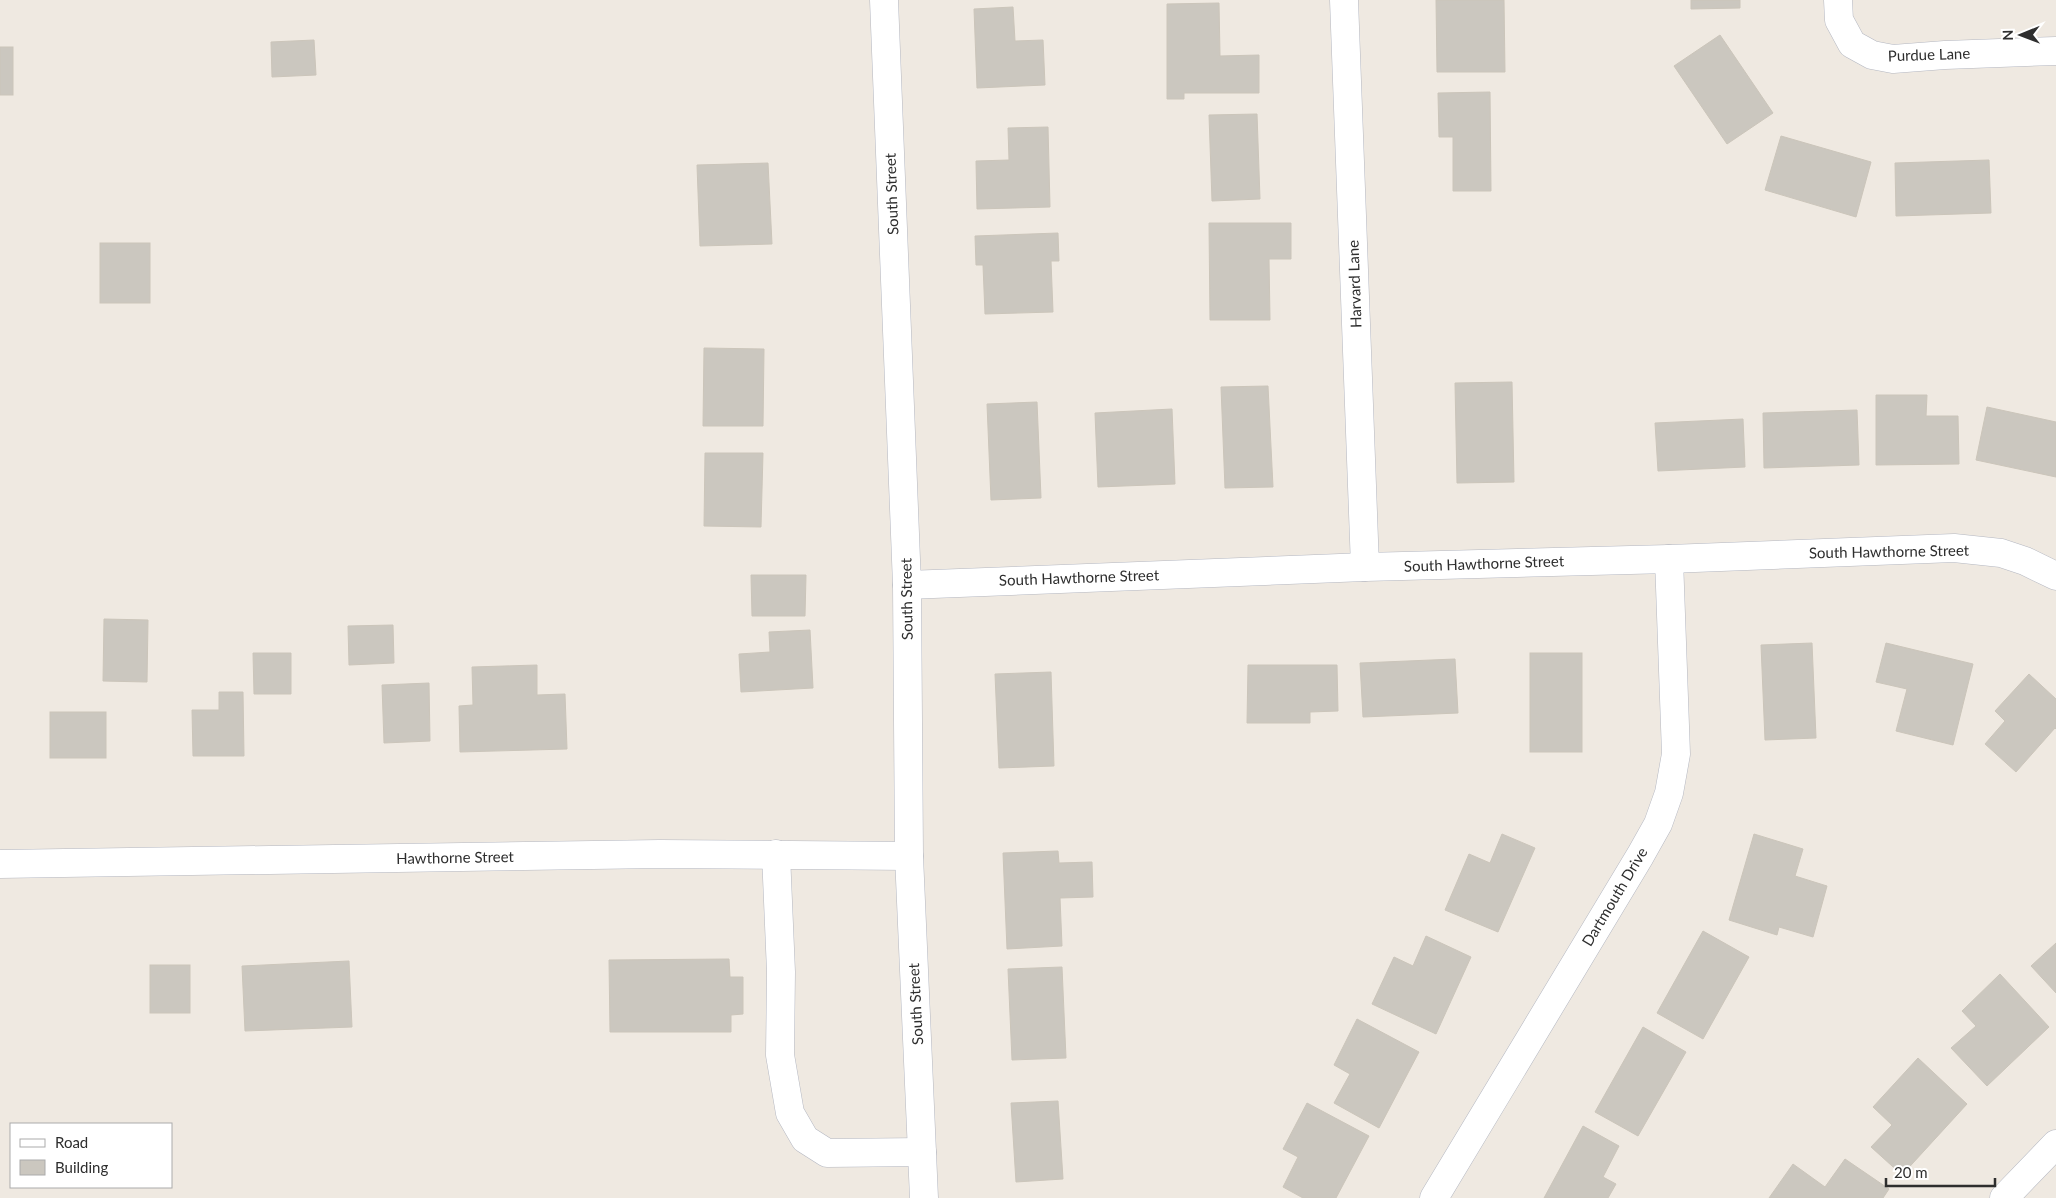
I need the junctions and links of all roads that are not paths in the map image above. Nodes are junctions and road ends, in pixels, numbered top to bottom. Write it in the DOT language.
graph roads {
  1 [pos="884,0"];
  2 [pos="1344,0"];
  3 [pos="1838,0"];
  4 [pos="2056,50"];
  5 [pos="1669,559"];
  6 [pos="1365,567"];
  7 [pos="2056,576"];
  8 [pos="907,585"];
  9 [pos="776,854"];
  10 [pos="909,856"];
  11 [pos="0,864"];
  12 [pos="2056,1144"];
  13 [pos="922,1152"];
  14 [pos="924,1198"];
  15 [pos="1434,1198"];
  16 [pos="2004,1198"];
  1 -- 8 [label="street, South Street"];
  2 -- 6 [label="street, Harvard Lane"];
  3 -- 4 [label="street, Purdue Lane"];
  5 -- 6 [label="street, South Hawthorne Street"];
  5 -- 7 [label="street, South Hawthorne Street"];
  5 -- 15 [label="street, Dartmouth Drive"];
  6 -- 8 [label="street, South Hawthorne Street"];
  8 -- 10 [label="street, South Street"];
  9 -- 10 [label="street, Hawthorne Street"];
  9 -- 11 [label="street, Hawthorne Street"];
  9 -- 13 [label="street"];
  10 -- 13 [label="street, South Street"];
  12 -- 16 [label="street"];
  13 -- 14 [label="street, South Street"];
}
